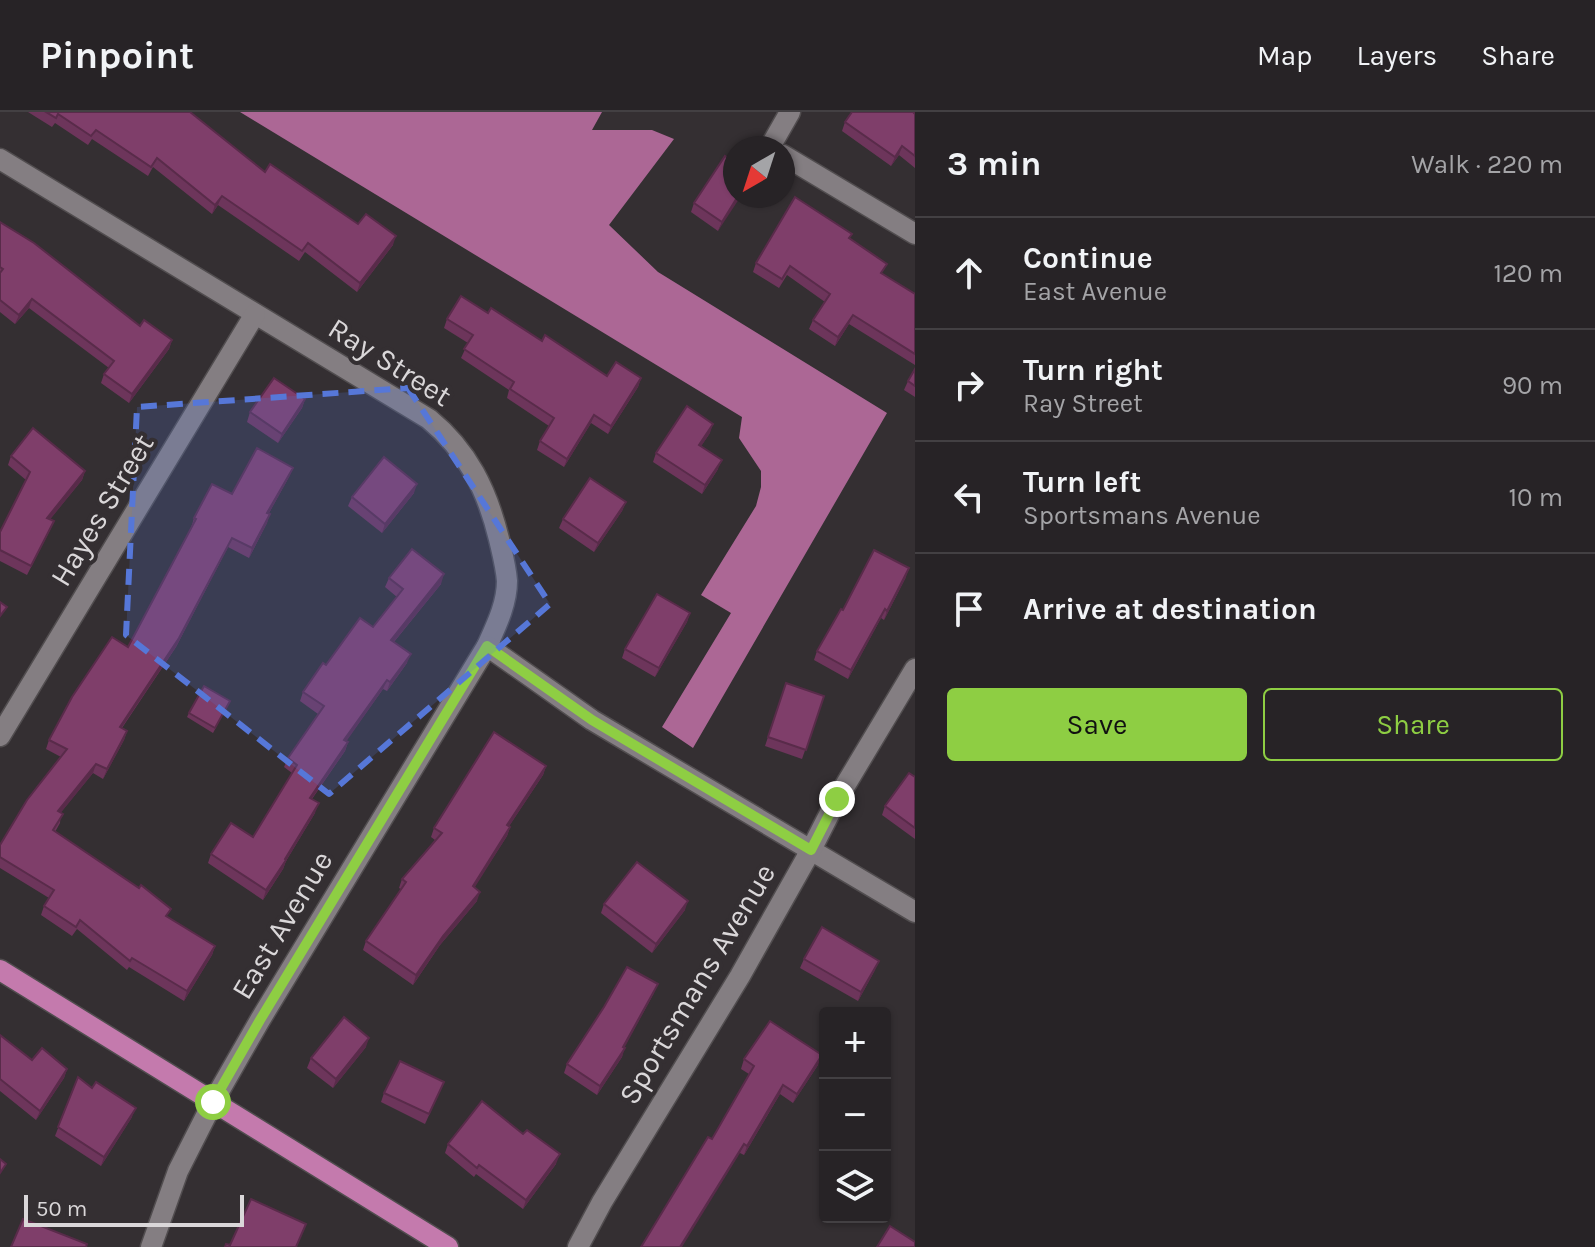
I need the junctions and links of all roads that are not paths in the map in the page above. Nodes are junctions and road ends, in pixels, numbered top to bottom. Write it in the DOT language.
graph roads {
  1 [pos="790,112"];
  2 [pos="781,136"];
  3 [pos="0,159"];
  4 [pos="795,162"];
  5 [pos="915,234"];
  6 [pos="255,314"];
  7 [pos="487,646"];
  8 [pos="915,669"];
  9 [pos="0,736"];
  10 [pos="811,850"];
  11 [pos="915,912"];
  12 [pos="0,970"];
  13 [pos="213,1102"];
  14 [pos="151,1247"];
  15 [pos="448,1247"];
  16 [pos="578,1247"];
  1 -- 2 [label="street"];
  3 -- 6 [label="street, Ray Street"];
  4 -- 5 [label="street"];
  6 -- 7 [label="street, Ray Street"];
  6 -- 9 [label="street, Hayes Street"];
  7 -- 10 [label="street"];
  7 -- 13 [label="street, East Avenue"];
  8 -- 10 [label="street, Sportsmans Avenue"];
  10 -- 11 [label="street"];
  10 -- 16 [label="street, Sportsmans Avenue"];
  12 -- 13 [label="main road"];
  13 -- 14 [label="street, East Avenue"];
  13 -- 15 [label="main road"];
}
